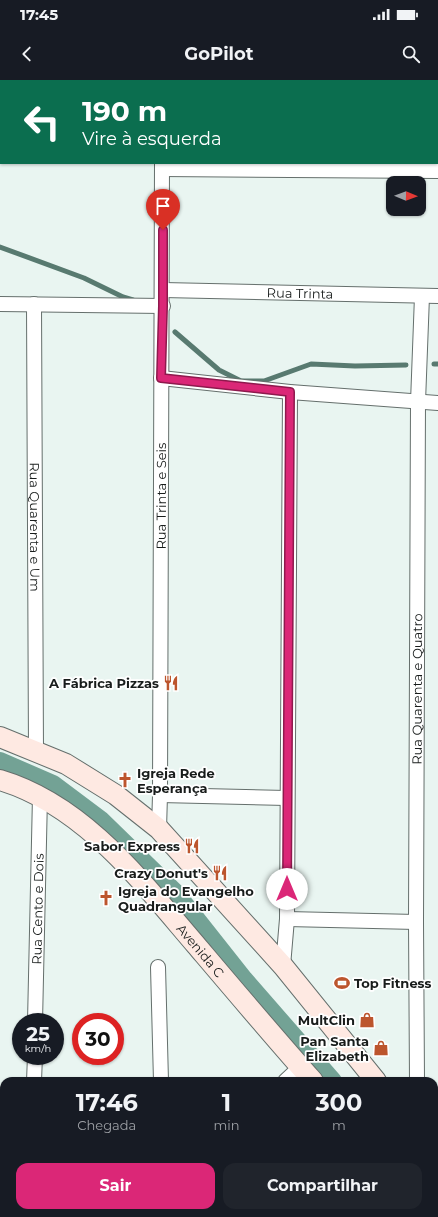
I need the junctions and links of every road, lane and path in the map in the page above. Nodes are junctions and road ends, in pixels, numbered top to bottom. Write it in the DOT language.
graph roads {
  1 [pos="162,166"];
  2 [pos="438,171"];
  3 [pos="163,290"];
  4 [pos="422,296"];
  5 [pos="438,296"];
  6 [pos="0,304"];
  7 [pos="34,304"];
  8 [pos="163,306"];
  9 [pos="161,378"];
  10 [pos="290,392"];
  11 [pos="418,402"];
  12 [pos="438,403"];
  13 [pos="0,737"];
  14 [pos="36,751"];
  15 [pos="0,780"];
  16 [pos="160,795"];
  17 [pos="40,796"];
  18 [pos="286,798"];
  19 [pos="158,829"];
  20 [pos="287,919"];
  21 [pos="416,922"];
  22 [pos="284,966"];
  23 [pos="158,967"];
  24 [pos="36,1013"];
  25 [pos="35,1065"];
  26 [pos="306,1074"];
  27 [pos="34,1077"];
  28 [pos="161,1077"];
  29 [pos="373,1077"];
  30 [pos="417,1077"];
  1 -- 2 [label="street"];
  1 -- 3 [label="street, Rua Trinta e Seis"];
  3 -- 4 [label="street, Rua Trinta"];
  3 -- 8 [label="street, Rua Trinta e Seis"];
  4 -- 5 [label="street, Rua Trinta"];
  4 -- 11 [label="street, Rua Quarenta e Quatro"];
  6 -- 7 [label="street"];
  7 -- 8 [label="street"];
  7 -- 14 [label="street, Rua Quarenta e Um"];
  8 -- 9 [label="street, Rua Trinta e Seis"];
  9 -- 10 [label="street"];
  9 -- 16 [label="street, Rua Trinta e Seis"];
  10 -- 11 [label="street"];
  10 -- 18 [label="street"];
  11 -- 12 [label="street"];
  11 -- 21 [label="street, Rua Quarenta e Quatro"];
  13 -- 14 [label="main road"];
  14 -- 19 [label="main road"];
  15 -- 17 [label="main road, Avenida C"];
  16 -- 18 [label="street"];
  16 -- 19 [label="street, Rua Trinta e Seis"];
  17 -- 24 [label="street, Rua Cento e Dois"];
  17 -- 26 [label="main road, Avenida C"];
  18 -- 20 [label="street"];
  19 -- 22 [label="main road"];
  20 -- 21 [label="street"];
  20 -- 22 [label="street"];
  21 -- 30 [label="street, Rua Quarenta e Quatro"];
  22 -- 29 [label="main road"];
  23 -- 28 [label="street"];
  25 -- 27 [label="street"];
}
